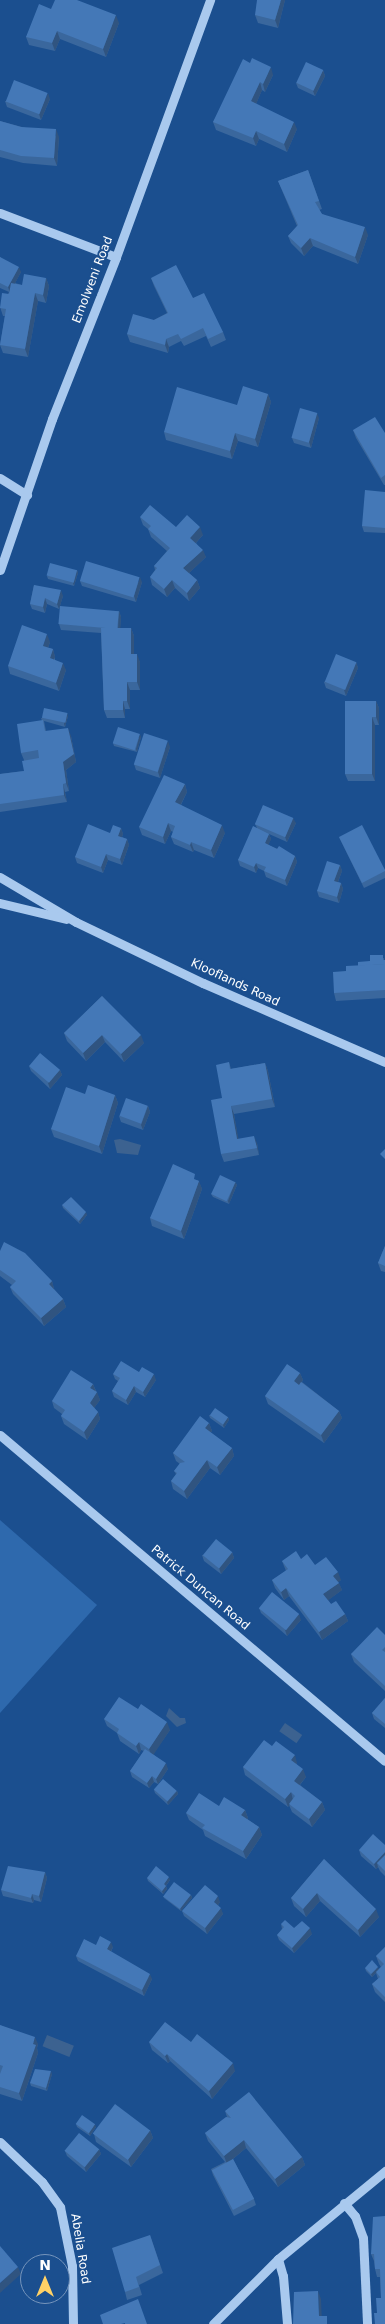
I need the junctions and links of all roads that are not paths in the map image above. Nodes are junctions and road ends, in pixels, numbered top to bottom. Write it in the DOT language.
graph roads {
  1 [pos="210,0"];
  2 [pos="0,213"];
  3 [pos="116,257"];
  4 [pos="0,478"];
  5 [pos="27,495"];
  6 [pos="0,570"];
  7 [pos="0,877"];
  8 [pos="0,903"];
  9 [pos="76,922"];
  10 [pos="385,1062"];
  11 [pos="0,1435"];
  12 [pos="385,1761"];
  13 [pos="0,2142"];
  14 [pos="385,2171"];
  15 [pos="344,2203"];
  16 [pos="278,2259"];
  17 [pos="73,2324"];
  18 [pos="213,2324"];
  19 [pos="287,2324"];
  20 [pos="368,2324"];
  1 -- 3 [label="street, Emolweni Road"];
  2 -- 3 [label="street"];
  3 -- 5 [label="street, Emolweni Road"];
  4 -- 5 [label="street"];
  5 -- 6 [label="street, Emolweni Road"];
  7 -- 9 [label="street, Klooflands Road"];
  8 -- 9 [label="street, Klooflands Road"];
  9 -- 10 [label="street, Klooflands Road"];
  11 -- 12 [label="street, Patrick Duncan Road"];
  13 -- 17 [label="street, Abelia Road"];
  14 -- 15 [label="street"];
  15 -- 16 [label="street"];
  15 -- 20 [label="street"];
  16 -- 18 [label="street"];
  16 -- 19 [label="street"];
}
